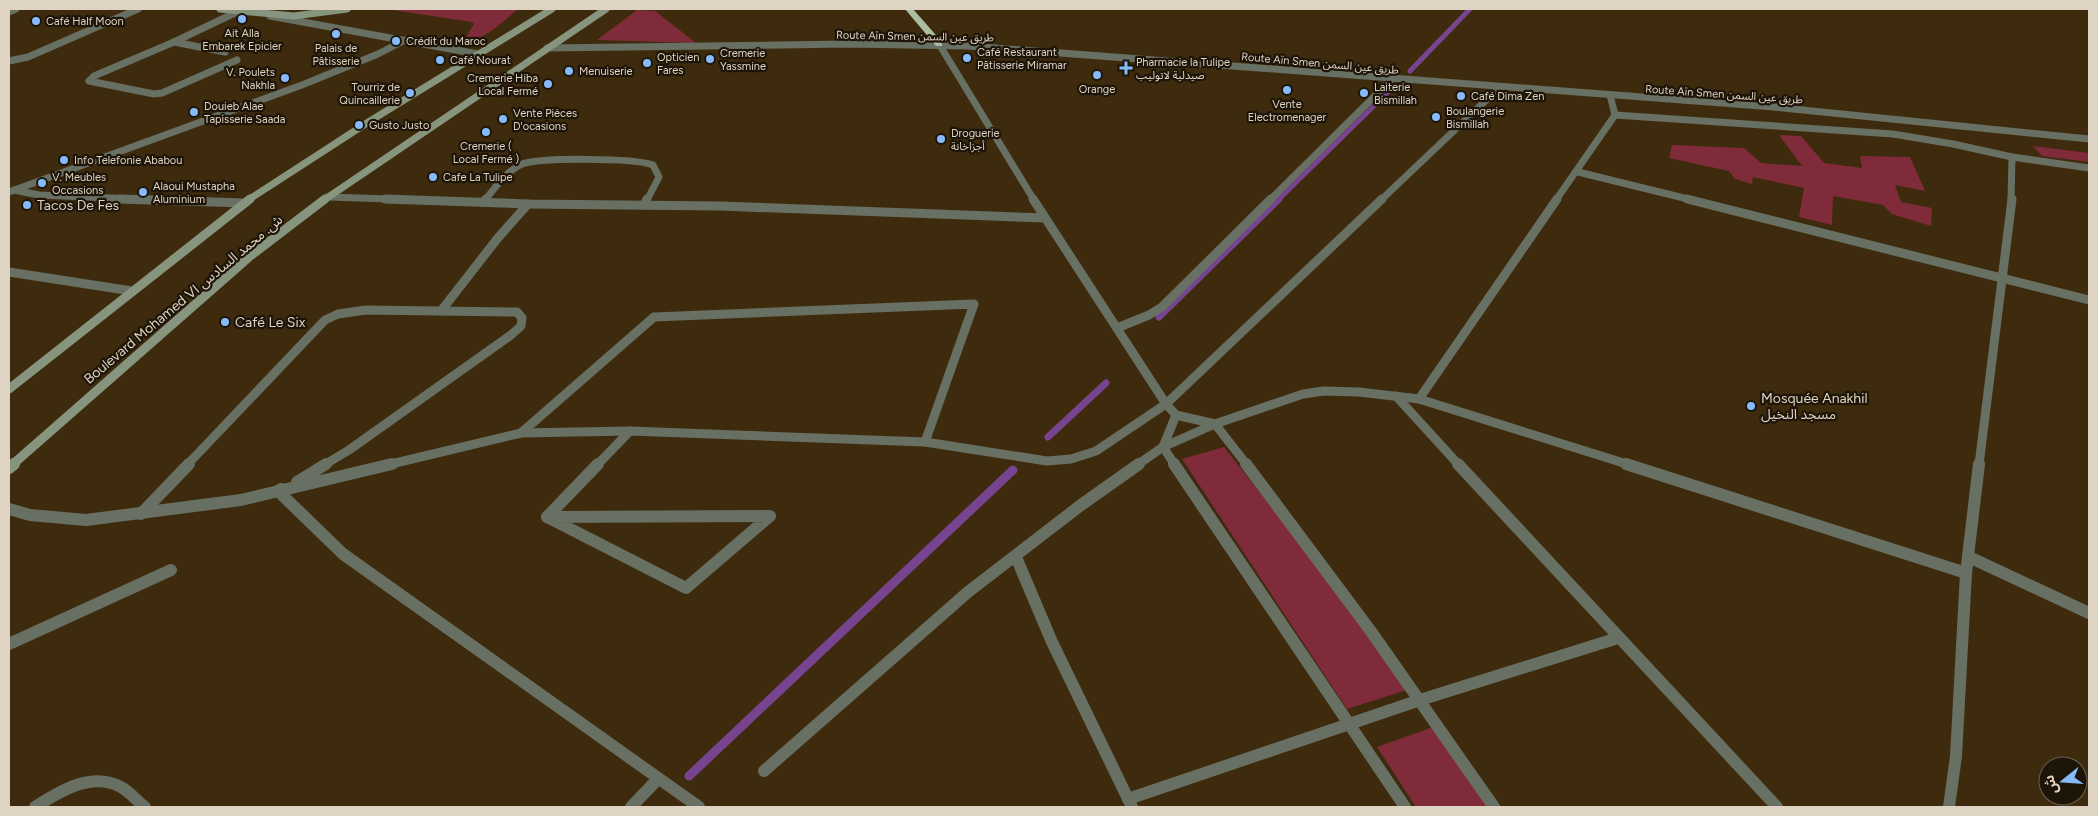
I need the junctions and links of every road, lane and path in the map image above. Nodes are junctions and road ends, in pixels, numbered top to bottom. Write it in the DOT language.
graph roads {
  1 [pos="16,9"];
  2 [pos="138,9"];
  3 [pos="220,9"];
  4 [pos="346,9"];
  5 [pos="552,9"];
  6 [pos="606,9"];
  7 [pos="909,9"];
  8 [pos="920,9"];
  9 [pos="239,11"];
  10 [pos="9,12"];
  11 [pos="255,13"];
  12 [pos="405,40"];
  13 [pos="174,42"];
  14 [pos="939,44"];
  15 [pos="547,48"];
  16 [pos="226,52"];
  17 [pos="478,54"];
  18 [pos="237,60"];
  19 [pos="9,61"];
  20 [pos="1392,78"];
  21 [pos="1500,87"];
  22 [pos="1610,95"];
  23 [pos="1615,115"];
  24 [pos="2089,139"];
  25 [pos="2012,157"];
  26 [pos="2089,168"];
  27 [pos="1578,172"];
  28 [pos="11,190"];
  29 [pos="328,197"];
  30 [pos="244,202"];
  31 [pos="483,202"];
  32 [pos="528,204"];
  33 [pos="644,205"];
  34 [pos="1045,218"];
  35 [pos="9,272"];
  36 [pos="2002,277"];
  37 [pos="132,291"];
  38 [pos="2089,300"];
  39 [pos="440,311"];
  40 [pos="1117,328"];
  41 [pos="9,389"];
  42 [pos="1396,396"];
  43 [pos="1420,399"];
  44 [pos="1166,404"];
  45 [pos="1176,415"];
  46 [pos="1215,424"];
  47 [pos="630,431"];
  48 [pos="521,433"];
  49 [pos="925,442"];
  50 [pos="1163,447"];
  51 [pos="9,468"];
  52 [pos="278,491"];
  53 [pos="9,509"];
  54 [pos="140,514"];
  55 [pos="548,517"];
  56 [pos="1016,557"];
  57 [pos="1969,557"];
  58 [pos="171,570"];
  59 [pos="1966,573"];
  60 [pos="2089,602"];
  61 [pos="2076,607"];
  62 [pos="2089,613"];
  63 [pos="1618,638"];
  64 [pos="9,644"];
  65 [pos="1420,700"];
  66 [pos="1351,724"];
  67 [pos="764,771"];
  68 [pos="658,779"];
  69 [pos="1130,803"];
  70 [pos="691,805"];
  71 [pos="35,807"];
  72 [pos="145,807"];
  73 [pos="631,807"];
  74 [pos="1404,807"];
  75 [pos="1494,807"];
  76 [pos="1777,807"];
  77 [pos="1949,807"];
  1 -- 10 [label="street"];
  2 -- 19 [label="street"];
  3 -- 9 [label="main road"];
  4 -- 11 [label="main road"];
  5 -- 17 [label="main road"];
  6 -- 15 [label="main road, Boulevard Mohamed VI ش. محمد السادس"];
  7 -- 14 [label="highway"];
  8 -- 14 [label="highway"];
  9 -- 11 [label="main road"];
  9 -- 13 [label="street"];
  11 -- 12 [label="street"];
  12 -- 17 [label="street"];
  12 -- 28 [label="street"];
  13 -- 16 [label="street"];
  13 -- 18 [label="street"];
  14 -- 15 [label="street, Route Aïn Smen طريق عين السمن"];
  14 -- 20 [label="street, Route Aïn Smen طريق عين السمن"];
  14 -- 34 [label="street"];
  15 -- 29 [label="main road, Boulevard Mohamed VI ش. محمد السادس"];
  17 -- 30 [label="main road"];
  20 -- 21 [label="street, Route Aïn Smen طريق عين السمن"];
  20 -- 40 [label="street"];
  21 -- 22 [label="street, Route Aïn Smen طريق عين السمن"];
  21 -- 44 [label="street"];
  22 -- 23 [label="street"];
  22 -- 24 [label="street, Route Aïn Smen طريق عين السمن"];
  23 -- 25 [label="street"];
  23 -- 27 [label="street"];
  25 -- 26 [label="street"];
  25 -- 36 [label="street"];
  27 -- 36 [label="street"];
  27 -- 43 [label="street"];
  28 -- 30 [label="street"];
  29 -- 31 [label="street"];
  29 -- 51 [label="main road, Boulevard Mohamed VI ش. محمد السادس"];
  30 -- 37 [label="main road"];
  31 -- 32 [label="street"];
  31 -- 33 [label="street"];
  32 -- 33 [label="street"];
  32 -- 39 [label="street"];
  33 -- 34 [label="street"];
  34 -- 40 [label="street"];
  35 -- 37 [label="street"];
  36 -- 38 [label="street"];
  36 -- 57 [label="street"];
  37 -- 41 [label="main road"];
  39 -- 52 [label="street"];
  39 -- 54 [label="street"];
  40 -- 44 [label="street"];
  42 -- 43 [label="street"];
  42 -- 46 [label="street"];
  42 -- 63 [label="street"];
  43 -- 59 [label="street"];
  44 -- 45 [label="street"];
  44 -- 49 [label="street"];
  45 -- 46 [label="street"];
  45 -- 50 [label="street"];
  46 -- 50 [label="street"];
  46 -- 65 [label="street"];
  47 -- 48 [label="street"];
  47 -- 49 [label="street"];
  47 -- 55 [label="street"];
  48 -- 49 [label="street"];
  48 -- 52 [label="street"];
  50 -- 56 [label="street"];
  50 -- 66 [label="street"];
  52 -- 54 [label="street"];
  52 -- 68 [label="street"];
  53 -- 54 [label="street"];
  55 -- 55 [label="street"];
  56 -- 67 [label="street"];
  56 -- 69 [label="street"];
  57 -- 59 [label="street"];
  57 -- 61 [label="street"];
  58 -- 64 [label="street"];
  59 -- 77 [label="street"];
  60 -- 61 [label="street"];
  61 -- 62 [label="street"];
  63 -- 65 [label="street"];
  63 -- 76 [label="street"];
  65 -- 66 [label="street"];
  65 -- 75 [label="street"];
  66 -- 69 [label="street"];
  66 -- 74 [label="street"];
  68 -- 70 [label="street"];
  68 -- 73 [label="street"];
  71 -- 72 [label="street"];
}
